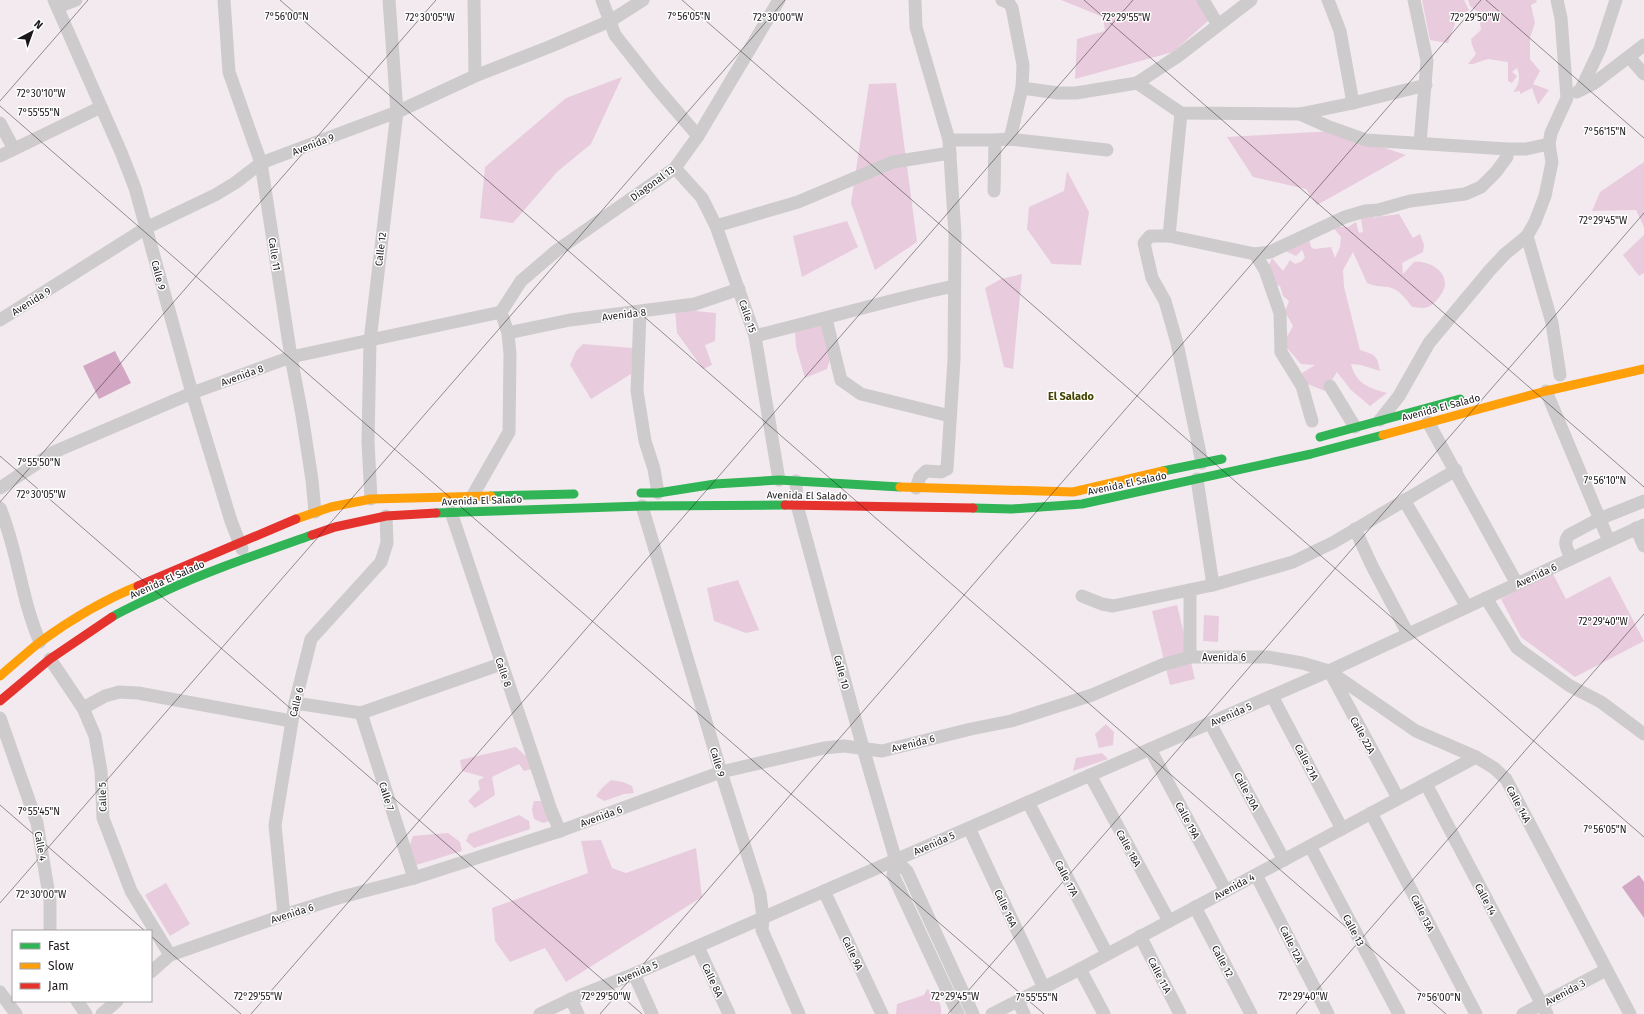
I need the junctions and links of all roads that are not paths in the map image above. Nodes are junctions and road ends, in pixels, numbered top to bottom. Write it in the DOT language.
graph roads {
  1 [pos="76,0"];
  2 [pos="224,0"];
  3 [pos="389,0"];
  4 [pos="474,0"];
  5 [pos="602,0"];
  6 [pos="643,0"];
  7 [pos="779,0"];
  8 [pos="915,0"];
  9 [pos="1203,0"];
  10 [pos="1251,0"];
  11 [pos="1328,0"];
  12 [pos="1414,0"];
  13 [pos="1557,0"];
  14 [pos="1616,0"];
  15 [pos="1005,1"];
  16 [pos="56,3"];
  17 [pos="610,21"];
  18 [pos="1218,25"];
  19 [pos="1644,45"];
  20 [pos="1629,56"];
  21 [pos="1644,74"];
  22 [pos="475,76"];
  23 [pos="1137,83"];
  24 [pos="1426,85"];
  25 [pos="1022,88"];
  26 [pos="1580,89"];
  27 [pos="1567,98"];
  28 [pos="1354,103"];
  29 [pos="101,107"];
  30 [pos="397,112"];
  31 [pos="1181,113"];
  32 [pos="1300,114"];
  33 [pos="0,122"];
  34 [pos="698,136"];
  35 [pos="1010,139"];
  36 [pos="949,140"];
  37 [pos="995,140"];
  38 [pos="1420,143"];
  39 [pos="1549,144"];
  40 [pos="14,149"];
  41 [pos="1507,149"];
  42 [pos="1107,150"];
  43 [pos="950,153"];
  44 [pos="0,156"];
  45 [pos="261,163"];
  46 [pos="675,168"];
  47 [pos="994,191"];
  48 [pos="716,226"];
  49 [pos="146,228"];
  50 [pos="1169,236"];
  51 [pos="1527,236"];
  52 [pos="1255,254"];
  53 [pos="954,286"];
  54 [pos="738,289"];
  55 [pos="501,312"];
  56 [pos="640,312"];
  57 [pos="826,319"];
  58 [pos="0,320"];
  59 [pos="508,333"];
  60 [pos="755,336"];
  61 [pos="370,341"];
  62 [pos="291,357"];
  63 [pos="1644,369"];
  64 [pos="1560,376"];
  65 [pos="1330,386"];
  66 [pos="1546,391"];
  67 [pos="192,393"];
  68 [pos="1469,397"];
  69 [pos="950,416"];
  70 [pos="1312,420"];
  71 [pos="1380,420"];
  72 [pos="1428,422"];
  73 [pos="1355,427"];
  74 [pos="1313,438"];
  75 [pos="1231,457"];
  76 [pos="1202,464"];
  77 [pos="1456,470"];
  78 [pos="1197,479"];
  79 [pos="779,480"];
  80 [pos="796,481"];
  81 [pos="0,488"];
  82 [pos="916,488"];
  83 [pos="635,493"];
  84 [pos="658,493"];
  85 [pos="581,494"];
  86 [pos="473,495"];
  87 [pos="371,499"];
  88 [pos="1404,500"];
  89 [pos="1644,501"];
  90 [pos="797,505"];
  91 [pos="642,506"];
  92 [pos="0,508"];
  93 [pos="315,512"];
  94 [pos="451,512"];
  95 [pos="386,516"];
  96 [pos="1599,519"];
  97 [pos="1640,526"];
  98 [pos="1355,529"];
  99 [pos="1609,541"];
  100 [pos="240,543"];
  101 [pos="1644,546"];
  102 [pos="244,558"];
  103 [pos="1571,558"];
  104 [pos="1517,584"];
  105 [pos="1213,585"];
  106 [pos="1190,590"];
  107 [pos="1082,596"];
  108 [pos="1486,598"];
  109 [pos="1468,607"];
  110 [pos="1408,634"];
  111 [pos="40,642"];
  112 [pos="1190,657"];
  113 [pos="50,659"];
  114 [pos="501,664"];
  115 [pos="1329,671"];
  116 [pos="0,676"];
  117 [pos="1272,696"];
  118 [pos="0,701"];
  119 [pos="295,704"];
  120 [pos="84,708"];
  121 [pos="361,713"];
  122 [pos="0,718"];
  123 [pos="291,721"];
  124 [pos="1210,723"];
  125 [pos="1644,734"];
  126 [pos="863,748"];
  127 [pos="1150,749"];
  128 [pos="1476,757"];
  129 [pos="721,772"];
  130 [pos="1090,775"];
  131 [pos="1426,784"];
  132 [pos="1398,798"];
  133 [pos="1028,802"];
  134 [pos="1371,813"];
  135 [pos="969,828"];
  136 [pos="1342,828"];
  137 [pos="560,831"];
  138 [pos="1310,846"];
  139 [pos="1284,860"];
  140 [pos="896,861"];
  141 [pos="1256,875"];
  142 [pos="414,878"];
  143 [pos="1226,890"];
  144 [pos="824,891"];
  145 [pos="1195,907"];
  146 [pos="284,915"];
  147 [pos="763,918"];
  148 [pos="1169,921"];
  149 [pos="50,930"];
  150 [pos="1140,936"];
  151 [pos="698,947"];
  152 [pos="1107,954"];
  153 [pos="170,955"];
  154 [pos="1080,969"];
  155 [pos="1606,970"];
  156 [pos="152,971"];
  157 [pos="634,974"];
  158 [pos="1044,988"];
  159 [pos="0,992"];
  160 [pos="571,999"];
  161 [pos="1018,1001"];
  162 [pos="78,1002"];
  163 [pos="116,1002"];
  164 [pos="1545,1009"];
  165 [pos="16,1014"];
  166 [pos="86,1014"];
  167 [pos="102,1014"];
  168 [pos="540,1014"];
  169 [pos="578,1014"];
  170 [pos="652,1014"];
  171 [pos="729,1014"];
  172 [pos="800,1014"];
  173 [pos="882,1014"];
  174 [pos="958,1014"];
  175 [pos="973,1014"];
  176 [pos="992,1014"];
  177 [pos="1024,1014"];
  178 [pos="1104,1014"];
  179 [pos="1180,1014"];
  180 [pos="1251,1014"];
  181 [pos="1328,1014"];
  182 [pos="1399,1014"];
  183 [pos="1476,1014"];
  184 [pos="1523,1014"];
  185 [pos="1630,1014"];
  1 -- 16 [label="street"];
  2 -- 45 [label="street, Calle 11"];
  3 -- 30 [label="street, Calle 12"];
  4 -- 22 [label="street"];
  5 -- 17 [label="street"];
  6 -- 17 [label="street, Avenida 9"];
  7 -- 34 [label="street, Diagonal 13"];
  8 -- 36 [label="street"];
  9 -- 18 [label="street"];
  10 -- 18 [label="street"];
  11 -- 28 [label="street"];
  12 -- 24 [label="street"];
  13 -- 27 [label="street"];
  14 -- 26 [label="street"];
  15 -- 25 [label="street"];
  16 -- 29 [label="street, Calle 9"];
  17 -- 22 [label="street, Avenida 9"];
  17 -- 34 [label="street"];
  18 -- 23 [label="street"];
  19 -- 20 [label="street"];
  20 -- 21 [label="street"];
  20 -- 26 [label="street"];
  22 -- 30 [label="street, Avenida 9"];
  23 -- 25 [label="street"];
  23 -- 31 [label="street"];
  24 -- 28 [label="street"];
  24 -- 38 [label="street"];
  25 -- 35 [label="street"];
  26 -- 27 [label="street"];
  27 -- 39 [label="street"];
  28 -- 32 [label="street"];
  29 -- 40 [label="street"];
  29 -- 49 [label="street, Calle 9"];
  30 -- 45 [label="street, Avenida 9"];
  30 -- 61 [label="street, Calle 12"];
  31 -- 32 [label="street"];
  31 -- 50 [label="street"];
  32 -- 38 [label="street"];
  33 -- 40 [label="street"];
  34 -- 46 [label="street, Diagonal 13"];
  35 -- 37 [label="street"];
  35 -- 42 [label="street"];
  36 -- 37 [label="street"];
  36 -- 43 [label="street"];
  37 -- 47 [label="street"];
  38 -- 41 [label="street"];
  39 -- 41 [label="street"];
  39 -- 51 [label="street"];
  40 -- 44 [label="street"];
  41 -- 52 [label="street"];
  43 -- 48 [label="street"];
  43 -- 53 [label="street"];
  45 -- 49 [label="street, Avenida 9"];
  45 -- 62 [label="street, Calle 11"];
  46 -- 48 [label="street, Calle 15"];
  46 -- 55 [label="street, Diagonal 13"];
  48 -- 54 [label="street, Calle 15"];
  49 -- 58 [label="street, Avenida 9"];
  49 -- 67 [label="street, Calle 9"];
  50 -- 52 [label="street"];
  50 -- 76 [label="street"];
  51 -- 64 [label="street"];
  51 -- 71 [label="street"];
  52 -- 70 [label="street"];
  53 -- 57 [label="street"];
  53 -- 69 [label="street"];
  54 -- 56 [label="street, Avenida 8"];
  54 -- 60 [label="street, Calle 15"];
  55 -- 59 [label="street"];
  55 -- 61 [label="street, Avenida 8"];
  56 -- 59 [label="street, Avenida 8"];
  56 -- 84 [label="street"];
  57 -- 60 [label="street"];
  57 -- 69 [label="street"];
  59 -- 86 [label="street"];
  60 -- 79 [label="street, Calle 15"];
  61 -- 62 [label="street, Avenida 8"];
  61 -- 87 [label="street, Calle 12"];
  62 -- 67 [label="street, Avenida 8"];
  62 -- 93 [label="street, Calle 11"];
  63 -- 66 [label="main road, Avenida El Salado"];
  65 -- 73 [label="street"];
  66 -- 72 [label="main road, Avenida El Salado"];
  66 -- 96 [label="street"];
  67 -- 81 [label="street, Avenida 8"];
  67 -- 100 [label="street, Calle 9"];
  68 -- 71 [label="main road, Avenida El Salado"];
  69 -- 82 [label="street"];
  71 -- 73 [label="main road, Avenida El Salado"];
  72 -- 77 [label="street"];
  72 -- 78 [label="main road, Avenida El Salado"];
  73 -- 74 [label="main road, Avenida El Salado"];
  75 -- 76 [label="main road, Avenida El Salado"];
  76 -- 82 [label="main road, Avenida El Salado"];
  77 -- 88 [label="street"];
  77 -- 104 [label="street"];
  78 -- 90 [label="main road, Avenida El Salado"];
  78 -- 105 [label="street"];
  79 -- 80 [label="main road, Avenida El Salado"];
  79 -- 84 [label="main road, Avenida El Salado"];
  80 -- 82 [label="main road, Avenida El Salado"];
  80 -- 90 [label="street, Calle 10"];
  83 -- 84 [label="main road, Avenida El Salado"];
  85 -- 86 [label="main road, Avenida El Salado"];
  86 -- 87 [label="main road, Avenida El Salado"];
  87 -- 93 [label="main road, Avenida El Salado"];
  88 -- 98 [label="street"];
  88 -- 109 [label="street"];
  89 -- 96 [label="street"];
  90 -- 91 [label="main road, Avenida El Salado"];
  90 -- 126 [label="street, Calle 10"];
  91 -- 94 [label="main road, Avenida El Salado"];
  91 -- 129 [label="street, Calle 9"];
  92 -- 111 [label="street"];
  93 -- 100 [label="main road, Avenida El Salado"];
  94 -- 95 [label="main road, Avenida El Salado"];
  94 -- 114 [label="street, Calle 8"];
  95 -- 102 [label="main road, Avenida El Salado"];
  95 -- 119 [label="street, Calle 6"];
  96 -- 99 [label="street"];
  96 -- 103 [label="street"];
  97 -- 99 [label="street, Avenida 6"];
  97 -- 101 [label="street"];
  98 -- 105 [label="street"];
  98 -- 110 [label="street"];
  99 -- 103 [label="street, Avenida 6"];
  100 -- 102 [label="street, Calle 9"];
  100 -- 111 [label="main road, Avenida El Salado"];
  102 -- 113 [label="main road, Avenida El Salado"];
  103 -- 104 [label="street, Avenida 6"];
  104 -- 108 [label="street, Avenida 6"];
  105 -- 106 [label="street"];
  106 -- 107 [label="street"];
  106 -- 112 [label="street"];
  108 -- 109 [label="street, Avenida 6"];
  108 -- 125 [label="street"];
  109 -- 110 [label="street, Avenida 6"];
  110 -- 115 [label="street, Avenida 6"];
  111 -- 116 [label="main road, Avenida El Salado"];
  112 -- 115 [label="street, Avenida 6"];
  112 -- 126 [label="street, Avenida 6"];
  113 -- 118 [label="main road, Avenida El Salado"];
  113 -- 120 [label="street, Calle 5"];
  114 -- 121 [label="street"];
  114 -- 137 [label="street, Calle 8"];
  115 -- 117 [label="street, Avenida 5"];
  115 -- 128 [label="street, Calle 14A"];
  115 -- 132 [label="street, Calle 22A"];
  117 -- 124 [label="street, Avenida 5"];
  117 -- 136 [label="street, Calle 21A"];
  119 -- 121 [label="street"];
  119 -- 123 [label="street, Calle 6"];
  120 -- 123 [label="street"];
  120 -- 153 [label="street, Calle 5"];
  121 -- 142 [label="street, Calle 7"];
  122 -- 149 [label="street, Calle 4"];
  123 -- 146 [label="street, Calle 6"];
  124 -- 127 [label="street, Avenida 5"];
  124 -- 139 [label="street, Calle 20A"];
  126 -- 129 [label="street, Avenida 6"];
  126 -- 140 [label="street, Calle 10"];
  127 -- 130 [label="street, Avenida 5"];
  127 -- 143 [label="street, Calle 19A"];
  128 -- 131 [label="street, Avenida 4"];
  128 -- 155 [label="street, Calle 14A"];
  129 -- 137 [label="street, Avenida 6"];
  129 -- 147 [label="street, Calle 9"];
  130 -- 133 [label="street, Avenida 5"];
  130 -- 148 [label="street, Calle 18A"];
  131 -- 132 [label="street, Avenida 4"];
  131 -- 164 [label="street, Calle 14"];
  132 -- 134 [label="street, Avenida 4"];
  133 -- 135 [label="street, Avenida 5"];
  133 -- 152 [label="street, Calle 17A"];
  134 -- 136 [label="street, Avenida 4"];
  134 -- 183 [label="street, Calle 13A"];
  135 -- 140 [label="street, Avenida 5"];
  135 -- 158 [label="street, Calle 16A"];
  136 -- 138 [label="street, Avenida 4"];
  137 -- 142 [label="street, Avenida 6"];
  138 -- 139 [label="street, Avenida 4"];
  138 -- 182 [label="street, Calle 13"];
  139 -- 141 [label="street, Avenida 4"];
  140 -- 144 [label="street, Avenida 5"];
  140 -- 174 [label="street, Calle 10"];
  140 -- 175 [label="street, Calle 10"];
  141 -- 143 [label="street, Avenida 4"];
  141 -- 181 [label="street, Calle 12A"];
  142 -- 146 [label="street, Avenida 6"];
  143 -- 145 [label="street, Avenida 4"];
  144 -- 147 [label="street, Avenida 5"];
  144 -- 173 [label="street, Calle 9A"];
  145 -- 148 [label="street, Avenida 4"];
  145 -- 180 [label="street, Calle 12"];
  146 -- 153 [label="street, Avenida 6"];
  147 -- 151 [label="street, Avenida 5"];
  147 -- 172 [label="street, Calle 9"];
  148 -- 150 [label="street, Avenida 4"];
  150 -- 152 [label="street, Avenida 4"];
  150 -- 179 [label="street, Calle 11A"];
  151 -- 157 [label="street, Avenida 5"];
  151 -- 171 [label="street, Calle 8A"];
  152 -- 154 [label="street, Avenida 4"];
  153 -- 156 [label="street, Avenida 6"];
  154 -- 158 [label="street, Avenida 4"];
  154 -- 178 [label="street"];
  155 -- 164 [label="street, Avenida 3"];
  155 -- 185 [label="street, Calle 14A"];
  157 -- 160 [label="street, Avenida 5"];
  157 -- 170 [label="street"];
  158 -- 161 [label="street, Avenida 4"];
  159 -- 165 [label="street"];
  160 -- 168 [label="street, Avenida 5"];
  160 -- 169 [label="street"];
  161 -- 176 [label="street, Avenida 4"];
  161 -- 177 [label="street"];
  162 -- 166 [label="street"];
  163 -- 167 [label="street"];
  164 -- 184 [label="street, Avenida 3"];
}
